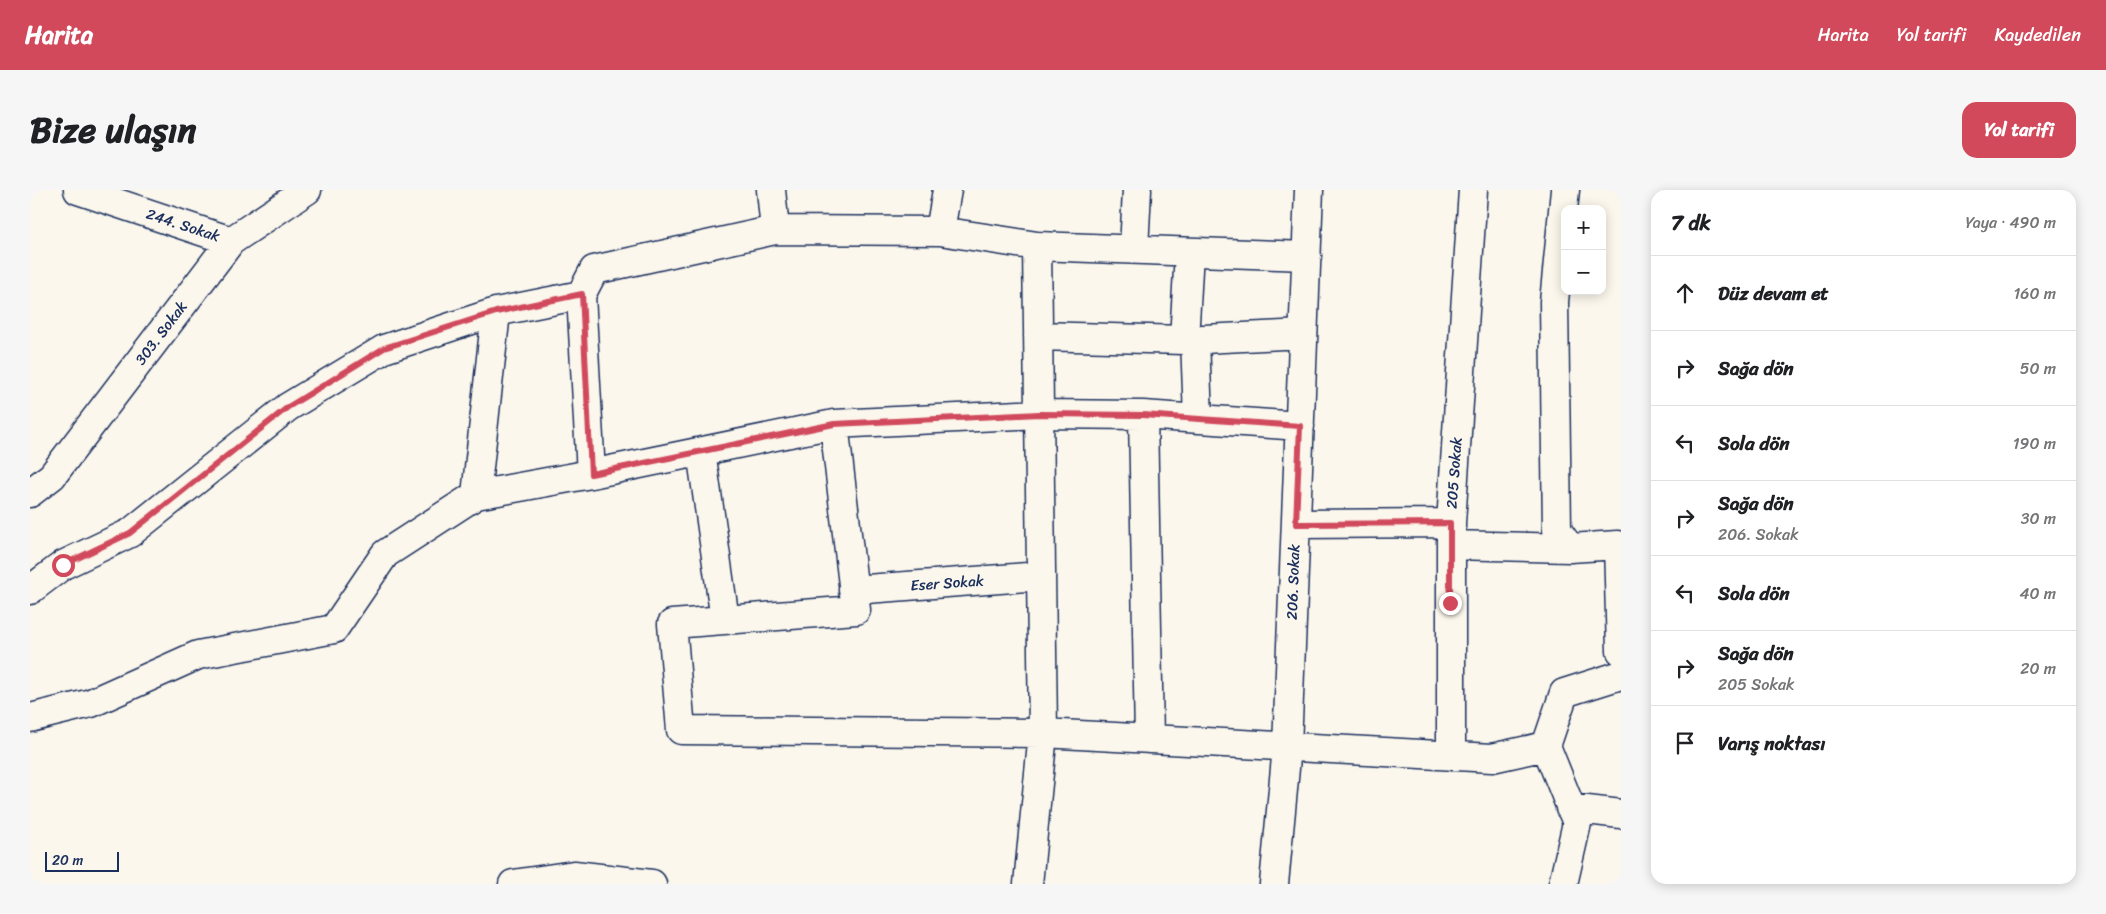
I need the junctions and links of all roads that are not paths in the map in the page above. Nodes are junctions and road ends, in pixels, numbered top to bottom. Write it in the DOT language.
graph roads {
  1 [pos="78,190"];
  2 [pos="307,190"];
  3 [pos="771,190"];
  4 [pos="947,190"];
  5 [pos="1137,190"];
  6 [pos="1309,190"];
  7 [pos="1473,190"];
  8 [pos="1565,190"];
  9 [pos="775,230"];
  10 [pos="940,232"];
  11 [pos="231,241"];
  12 [pos="1037,246"];
  13 [pos="1134,250"];
  14 [pos="1189,252"];
  15 [pos="1306,256"];
  16 [pos="582,294"];
  17 [pos="496,312"];
  18 [pos="1303,334"];
  19 [pos="1038,336"];
  20 [pos="1190,339"];
  21 [pos="1039,414"];
  22 [pos="1143,415"];
  23 [pos="1198,419"];
  24 [pos="834,424"];
  25 [pos="1300,426"];
  26 [pos="701,451"];
  27 [pos="591,474"];
  28 [pos="30,493"];
  29 [pos="476,495"];
  30 [pos="1296,524"];
  31 [pos="1450,534"];
  32 [pos="1619,537"];
  33 [pos="1570,548"];
  34 [pos="1041,576"];
  35 [pos="30,590"];
  36 [pos="853,590"];
  37 [pos="725,620"];
  38 [pos="1621,651"];
  39 [pos="1621,675"];
  40 [pos="30,718"];
  41 [pos="1043,733"];
  42 [pos="1149,739"];
  43 [pos="1546,746"];
  44 [pos="1287,747"];
  45 [pos="1450,756"];
  46 [pos="1570,808"];
  47 [pos="1621,814"];
  48 [pos="513,884"];
  49 [pos="652,884"];
  50 [pos="1028,884"];
  51 [pos="1274,884"];
  52 [pos="1563,884"];
  1 -- 11 [label="street, 244. Sokak"];
  2 -- 11 [label="street, 303. Sokak"];
  3 -- 9 [label="street"];
  4 -- 10 [label="street"];
  5 -- 13 [label="street"];
  6 -- 15 [label="street, 206. Sokak"];
  7 -- 31 [label="street, 205 Sokak"];
  8 -- 33 [label="street"];
  9 -- 10 [label="street"];
  9 -- 16 [label="street"];
  10 -- 12 [label="street"];
  11 -- 28 [label="street, 303. Sokak"];
  12 -- 13 [label="street"];
  12 -- 19 [label="street"];
  13 -- 14 [label="street"];
  14 -- 15 [label="street"];
  14 -- 20 [label="street"];
  15 -- 18 [label="street, 206. Sokak"];
  16 -- 17 [label="street"];
  16 -- 27 [label="street"];
  17 -- 29 [label="street"];
  17 -- 35 [label="street"];
  18 -- 20 [label="street"];
  18 -- 25 [label="street, 206. Sokak"];
  19 -- 20 [label="street"];
  19 -- 21 [label="street"];
  20 -- 23 [label="street"];
  21 -- 22 [label="street"];
  21 -- 24 [label="street"];
  21 -- 34 [label="street"];
  22 -- 23 [label="street"];
  22 -- 42 [label="street"];
  23 -- 25 [label="street"];
  24 -- 26 [label="street"];
  24 -- 36 [label="street"];
  25 -- 30 [label="street, 206. Sokak"];
  26 -- 27 [label="street"];
  26 -- 37 [label="street"];
  27 -- 29 [label="street"];
  29 -- 40 [label="street"];
  30 -- 31 [label="street"];
  30 -- 44 [label="street, 206. Sokak"];
  31 -- 33 [label="street"];
  31 -- 45 [label="street, 205 Sokak"];
  32 -- 33 [label="street"];
  32 -- 38 [label="street"];
  34 -- 36 [label="street, Eser Sokak"];
  34 -- 41 [label="street"];
  36 -- 37 [label="street"];
  37 -- 41 [label="street"];
  39 -- 43 [label="street"];
  41 -- 42 [label="street"];
  41 -- 50 [label="street"];
  42 -- 44 [label="street"];
  43 -- 45 [label="street"];
  43 -- 46 [label="street"];
  44 -- 45 [label="street"];
  44 -- 51 [label="street, 206. Sokak"];
  46 -- 47 [label="street"];
  46 -- 52 [label="street"];
  48 -- 49 [label="street"];
}
